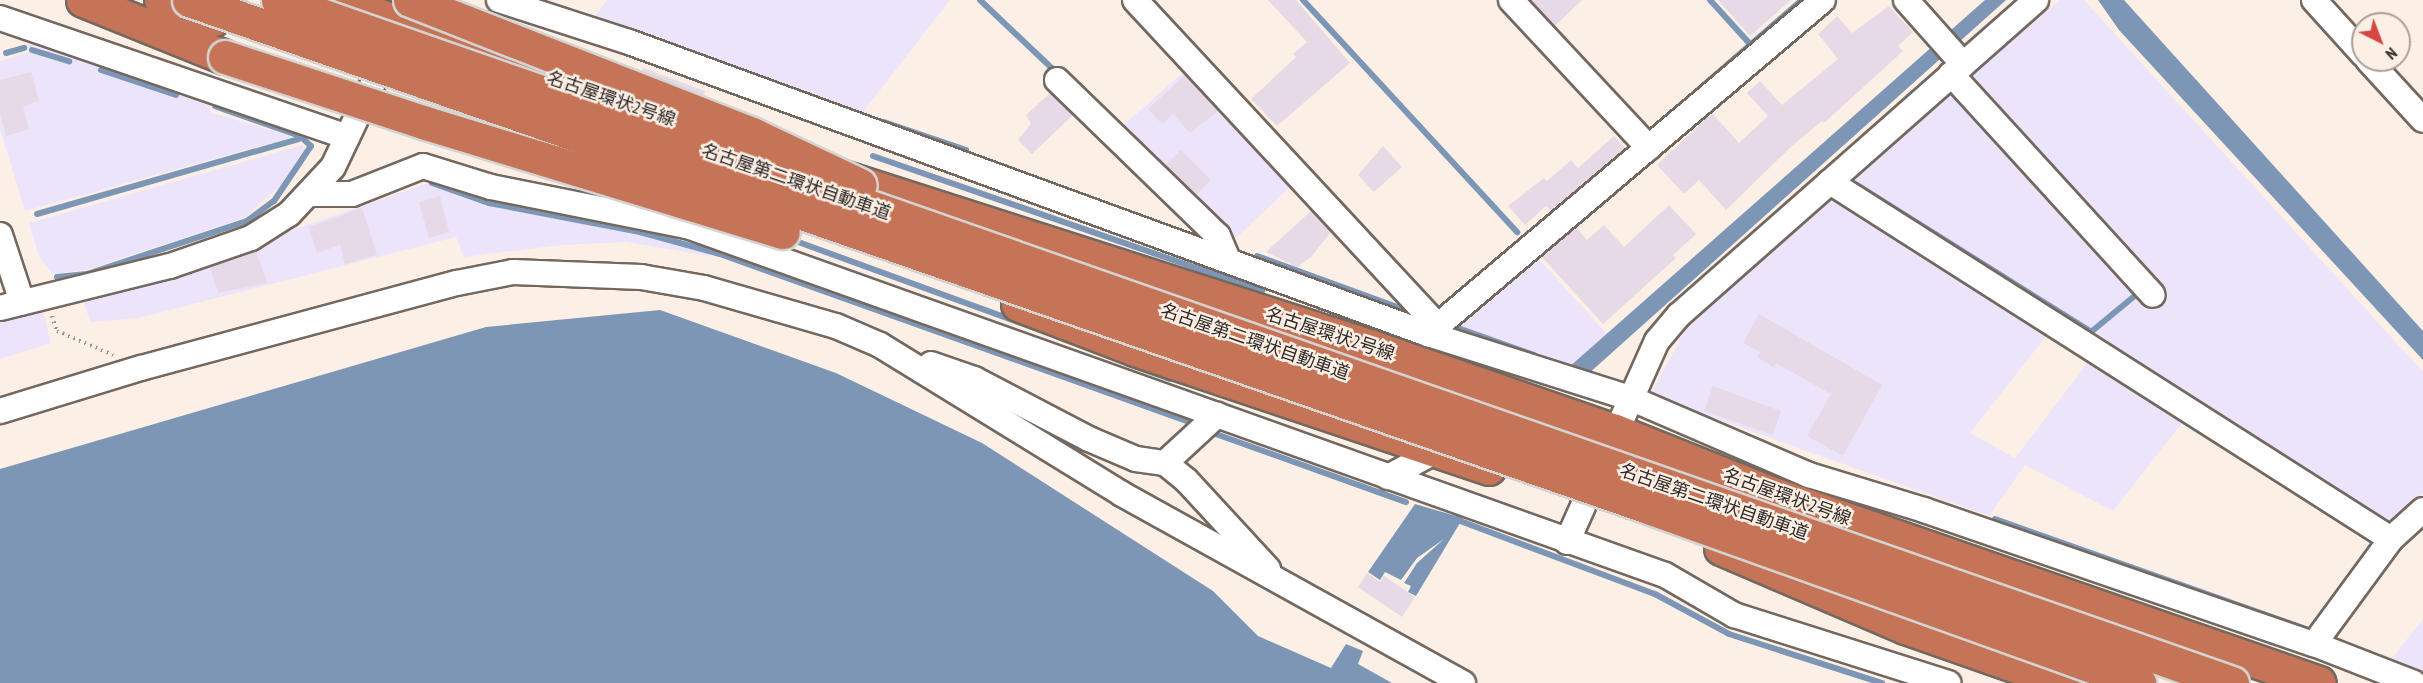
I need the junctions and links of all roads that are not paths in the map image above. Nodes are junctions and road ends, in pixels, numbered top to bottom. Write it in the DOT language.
graph roads {
  1 [pos="83,0"];
  2 [pos="161,0"];
  3 [pos="189,0"];
  4 [pos="278,0"];
  5 [pos="335,0"];
  6 [pos="500,0"];
  7 [pos="1135,0"];
  8 [pos="1511,0"];
  9 [pos="1823,0"];
  10 [pos="1906,0"];
  11 [pos="2036,0"];
  12 [pos="2314,0"];
  13 [pos="408,8"];
  14 [pos="0,18"];
  15 [pos="2351,41"];
  16 [pos="629,42"];
  17 [pos="1956,64"];
  18 [pos="2379,72"];
  19 [pos="376,75"];
  20 [pos="553,78"];
  21 [pos="1057,80"];
  22 [pos="2423,120"];
  23 [pos="347,137"];
  24 [pos="1649,148"];
  25 [pos="1830,182"];
  26 [pos="310,194"];
  27 [pos="0,235"];
  28 [pos="1014,258"];
  29 [pos="1228,259"];
  30 [pos="1278,278"];
  31 [pos="1020,291"];
  32 [pos="2153,295"];
  33 [pos="11,305"];
  34 [pos="1433,330"];
  35 [pos="880,345"];
  36 [pos="1372,347"];
  37 [pos="1630,398"];
  38 [pos="0,411"];
  39 [pos="1217,415"];
  40 [pos="1615,431"];
  41 [pos="1436,451"];
  42 [pos="1165,464"];
  43 [pos="1809,475"];
  44 [pos="1388,477"];
  45 [pos="1765,491"];
  46 [pos="1584,499"];
  47 [pos="2423,510"];
  48 [pos="2391,539"];
  49 [pos="1567,542"];
  50 [pos="1281,584"];
  51 [pos="2314,644"];
  52 [pos="1462,683"];
  53 [pos="1948,683"];
  54 [pos="2065,683"];
  55 [pos="2139,683"];
  56 [pos="2232,683"];
  57 [pos="2319,683"];
  58 [pos="2414,683"];
  1 -- 31 [label="highway, bridge"];
  2 -- 19 [label="highway"];
  3 -- 31 [label="highway, 名古屋第二環状自動車道, bridge"];
  4 -- 28 [label="highway, 名古屋第二環状自動車道, bridge"];
  5 -- 13 [label="highway, 名古屋環状2号線"];
  6 -- 16 [label="street"];
  7 -- 34 [label="street"];
  8 -- 24 [label="street"];
  9 -- 24 [label="street"];
  10 -- 17 [label="street"];
  11 -- 17 [label="street"];
  12 -- 15 [label="street"];
  13 -- 19 [label="street"];
  13 -- 20 [label="highway, 名古屋環状2号線"];
  13 -- 28 [label="highway, bridge"];
  14 -- 23 [label="street"];
  16 -- 20 [label="street"];
  16 -- 29 [label="street"];
  17 -- 25 [label="street"];
  17 -- 32 [label="street"];
  18 -- 22 [label="street"];
  19 -- 23 [label="street"];
  19 -- 41 [label="highway"];
  20 -- 36 [label="highway, 名古屋環状2号線"];
  21 -- 29 [label="street"];
  23 -- 26 [label="street"];
  24 -- 34 [label="street"];
  25 -- 37 [label="street"];
  25 -- 48 [label="street"];
  26 -- 33 [label="street"];
  26 -- 39 [label="street"];
  27 -- 33 [label="street"];
  28 -- 56 [label="highway, 名古屋第二環状自動車道, bridge"];
  29 -- 30 [label="street"];
  30 -- 34 [label="street"];
  30 -- 36 [label="street"];
  31 -- 55 [label="highway, 名古屋第二環状自動車道, bridge"];
  34 -- 37 [label="street"];
  35 -- 38 [label="street"];
  35 -- 42 [label="street"];
  35 -- 50 [label="street"];
  36 -- 40 [label="highway, 名古屋環状2号線"];
  37 -- 40 [label="street"];
  37 -- 43 [label="street"];
  39 -- 42 [label="street"];
  39 -- 44 [label="street"];
  40 -- 45 [label="highway, 名古屋環状2号線"];
  40 -- 46 [label="street"];
  41 -- 44 [label="street"];
  41 -- 46 [label="highway"];
  42 -- 50 [label="street"];
  43 -- 45 [label="street"];
  43 -- 51 [label="street"];
  44 -- 49 [label="street"];
  45 -- 57 [label="highway, 名古屋環状2号線"];
  46 -- 49 [label="street"];
  46 -- 54 [label="highway"];
  47 -- 48 [label="street"];
  48 -- 51 [label="street"];
  49 -- 53 [label="street"];
  50 -- 52 [label="street"];
  51 -- 58 [label="street"];
}
